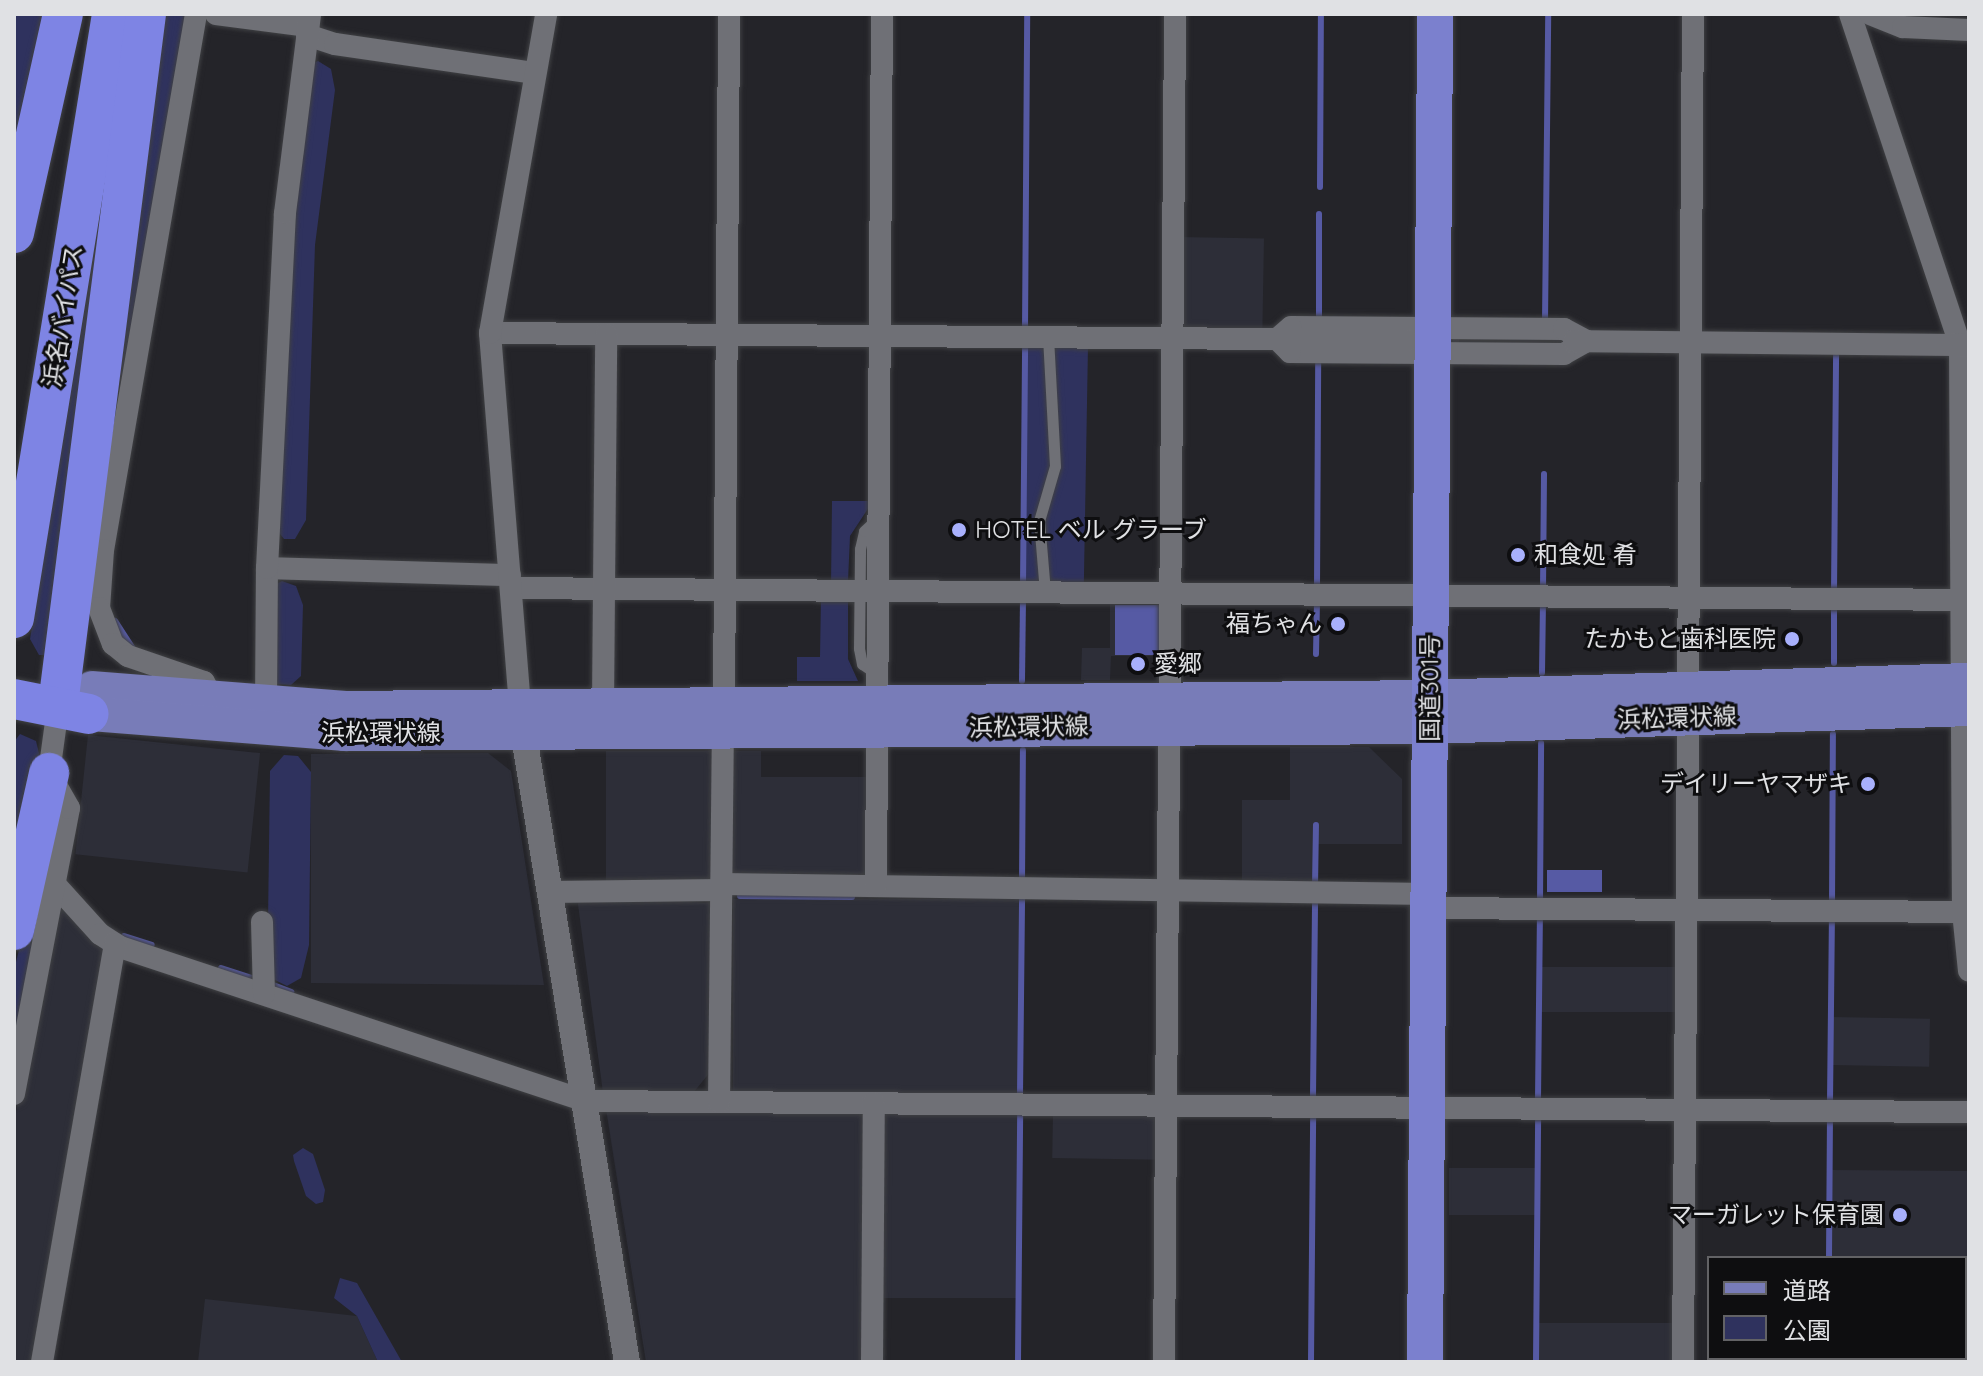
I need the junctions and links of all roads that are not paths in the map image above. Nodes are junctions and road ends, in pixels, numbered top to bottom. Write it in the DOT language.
graph roads {
  1 [pos="63,14"];
  2 [pos="85,14"];
  3 [pos="112,14"];
  4 [pos="146,14"];
  5 [pos="196,14"];
  6 [pos="216,14"];
  7 [pos="546,14"];
  8 [pos="729,14"];
  9 [pos="882,14"];
  10 [pos="1175,14"];
  11 [pos="1435,14"];
  12 [pos="1693,14"];
  13 [pos="1850,14"];
  14 [pos="1870,14"];
  15 [pos="308,25"];
  16 [pos="1969,30"];
  17 [pos="535,73"];
  18 [pos="14,233"];
  19 [pos="490,333"];
  20 [pos="606,334"];
  21 [pos="726,335"];
  22 [pos="879,336"];
  23 [pos="1048,337"];
  24 [pos="1172,338"];
  25 [pos="1433,340"];
  26 [pos="1691,342"];
  27 [pos="1965,344"];
  28 [pos="14,448"];
  29 [pos="1966,523"];
  30 [pos="267,568"];
  31 [pos="510,582"];
  32 [pos="604,589"];
  33 [pos="724,590"];
  34 [pos="868,591"];
  35 [pos="1045,592"];
  36 [pos="1170,593"];
  37 [pos="1431,595"];
  38 [pos="1689,598"];
  39 [pos="1966,600"];
  40 [pos="14,618"];
  41 [pos="14,682"];
  42 [pos="1966,694"];
  43 [pos="14,699"];
  44 [pos="210,700"];
  45 [pos="877,702"];
  46 [pos="1688,703"];
  47 [pos="266,705"];
  48 [pos="603,705"];
  49 [pos="71,706"];
  50 [pos="1430,712"];
  51 [pos="1169,713"];
  52 [pos="723,717"];
  53 [pos="521,719"];
  54 [pos="49,773"];
  55 [pos="51,880"];
  56 [pos="876,885"];
  57 [pos="721,887"];
  58 [pos="548,892"];
  59 [pos="1168,892"];
  60 [pos="1429,901"];
  61 [pos="1687,910"];
  62 [pos="1966,912"];
  63 [pos="262,922"];
  64 [pos="14,930"];
  65 [pos="115,944"];
  66 [pos="1969,971"];
  67 [pos="264,994"];
  68 [pos="14,1094"];
  69 [pos="585,1101"];
  70 [pos="719,1102"];
  71 [pos="874,1103"];
  72 [pos="1166,1106"];
  73 [pos="1427,1108"];
  74 [pos="1685,1110"];
  75 [pos="1969,1112"];
  76 [pos="42,1362"];
  77 [pos="627,1362"];
  78 [pos="872,1362"];
  79 [pos="1164,1362"];
  80 [pos="1425,1362"];
  81 [pos="1683,1362"];
  1 -- 18 [label="highway"];
  2 -- 28 [label="highway, 浜名バイパス"];
  3 -- 40 [label="highway, 浜名バイパス"];
  4 -- 49 [label="highway"];
  5 -- 44 [label="street"];
  6 -- 15 [label="street"];
  7 -- 17 [label="street"];
  8 -- 21 [label="street"];
  9 -- 22 [label="street"];
  10 -- 24 [label="street"];
  11 -- 25 [label="highway, 国道301号"];
  12 -- 26 [label="street"];
  13 -- 27 [label="street"];
  14 -- 16 [label="street"];
  15 -- 17 [label="street"];
  15 -- 30 [label="street"];
  17 -- 19 [label="street"];
  19 -- 20 [label="street"];
  19 -- 31 [label="street"];
  20 -- 21 [label="street"];
  20 -- 32 [label="street"];
  21 -- 22 [label="street"];
  21 -- 33 [label="street"];
  22 -- 23 [label="street"];
  22 -- 34 [label="street"];
  23 -- 24 [label="street"];
  23 -- 35 [label="lane"];
  24 -- 25 [label="street"];
  24 -- 36 [label="street"];
  25 -- 26 [label="street"];
  25 -- 37 [label="highway, 国道301号"];
  26 -- 27 [label="street"];
  26 -- 38 [label="street"];
  27 -- 29 [label="street"];
  29 -- 39 [label="street"];
  30 -- 31 [label="street"];
  30 -- 47 [label="street"];
  31 -- 32 [label="street"];
  31 -- 53 [label="street"];
  32 -- 33 [label="street"];
  32 -- 48 [label="street"];
  33 -- 34 [label="street"];
  33 -- 52 [label="street"];
  34 -- 35 [label="street"];
  34 -- 45 [label="street"];
  35 -- 36 [label="street"];
  36 -- 37 [label="street"];
  36 -- 51 [label="street"];
  37 -- 38 [label="street"];
  37 -- 50 [label="highway, 国道301号"];
  38 -- 39 [label="street"];
  38 -- 46 [label="street"];
  39 -- 42 [label="street"];
  41 -- 49 [label="street"];
  42 -- 46 [label="main road, 浜松環状線"];
  42 -- 62 [label="street"];
  43 -- 49 [label="highway"];
  44 -- 47 [label="main road, 浜松環状線"];
  44 -- 49 [label="main road, 浜松環状線"];
  45 -- 51 [label="main road, 浜松環状線"];
  45 -- 52 [label="main road, 浜松環状線"];
  45 -- 56 [label="street"];
  46 -- 50 [label="main road, 浜松環状線"];
  46 -- 61 [label="street"];
  47 -- 53 [label="main road, 浜松環状線"];
  48 -- 52 [label="main road, 浜松環状線"];
  48 -- 53 [label="main road, 浜松環状線"];
  49 -- 53 [label="main road, 浜松環状線"];
  49 -- 54 [label="street"];
  50 -- 51 [label="main road, 浜松環状線"];
  50 -- 60 [label="highway, 国道301号"];
  51 -- 59 [label="street"];
  52 -- 53 [label="main road, 浜松環状線"];
  52 -- 57 [label="street"];
  53 -- 58 [label="street"];
  54 -- 55 [label="street"];
  54 -- 64 [label="highway"];
  55 -- 65 [label="street"];
  55 -- 68 [label="street"];
  56 -- 57 [label="street"];
  56 -- 59 [label="street"];
  57 -- 58 [label="street"];
  57 -- 70 [label="street"];
  58 -- 69 [label="street"];
  59 -- 60 [label="street"];
  59 -- 72 [label="street"];
  60 -- 61 [label="street"];
  60 -- 73 [label="highway, 国道301号"];
  61 -- 62 [label="street"];
  61 -- 74 [label="street"];
  62 -- 66 [label="street"];
  63 -- 67 [label="street"];
  65 -- 67 [label="street"];
  65 -- 76 [label="street"];
  67 -- 69 [label="street"];
  69 -- 70 [label="street"];
  69 -- 77 [label="street"];
  70 -- 71 [label="street"];
  71 -- 72 [label="street"];
  71 -- 78 [label="street"];
  72 -- 73 [label="street"];
  72 -- 79 [label="street"];
  73 -- 74 [label="street"];
  73 -- 80 [label="highway, 国道301号"];
  74 -- 75 [label="street"];
  74 -- 81 [label="street"];
}
